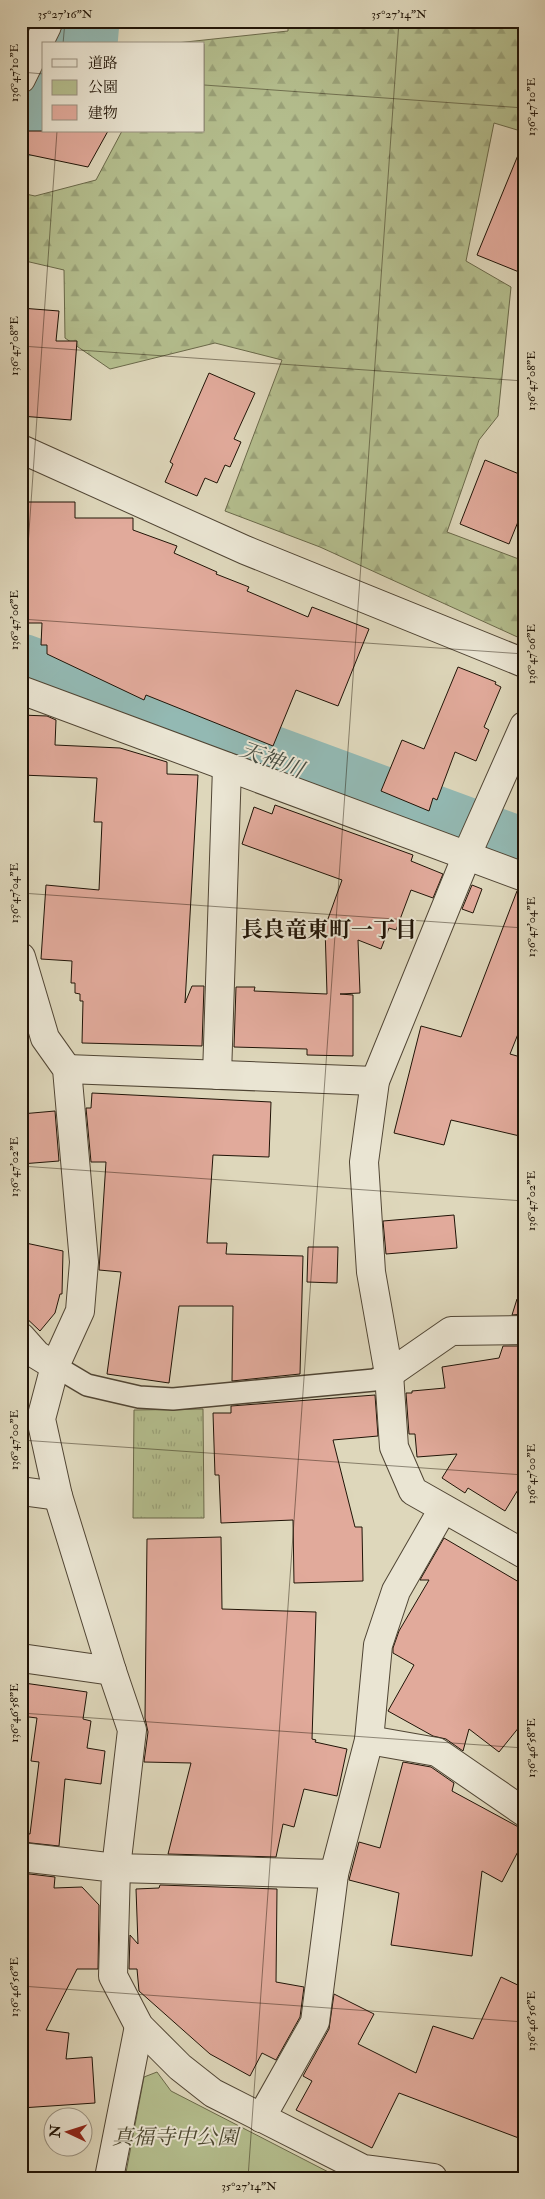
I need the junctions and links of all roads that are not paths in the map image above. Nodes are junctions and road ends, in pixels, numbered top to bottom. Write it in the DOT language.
graph roads {
  1 [pos="47,21"];
  2 [pos="21,79"];
  3 [pos="21,449"];
  4 [pos="524,663"];
  5 [pos="21,690"];
  6 [pos="524,726"];
  7 [pos="227,767"];
  8 [pos="472,841"];
  9 [pos="524,877"];
  10 [pos="21,957"];
  11 [pos="66,1069"];
  12 [pos="217,1075"];
  13 [pos="376,1081"];
  14 [pos="524,1330"];
  15 [pos="21,1337"];
  16 [pos="55,1366"];
  17 [pos="389,1374"];
  18 [pos="21,1491"];
  19 [pos="58,1496"];
  20 [pos="443,1509"];
  21 [pos="524,1554"];
  22 [pos="21,1658"];
  23 [pos="112,1670"];
  24 [pos="368,1740"];
  25 [pos="524,1812"];
  26 [pos="21,1857"];
  27 [pos="116,1868"];
  28 [pos="334,1874"];
  29 [pos="139,2026"];
  30 [pos="262,2118"];
  31 [pos="109,2178"];
  32 [pos="433,2178"];
  1 -- 2 [label="street"];
  3 -- 4 [label="street"];
  5 -- 7 [label="street"];
  6 -- 8 [label="street"];
  7 -- 8 [label="street"];
  7 -- 12 [label="street"];
  8 -- 9 [label="street"];
  8 -- 13 [label="street"];
  10 -- 11 [label="street"];
  11 -- 12 [label="street"];
  11 -- 16 [label="street"];
  12 -- 13 [label="street"];
  13 -- 17 [label="street"];
  14 -- 17 [label="street"];
  15 -- 16 [label="street"];
  16 -- 17 [label="lane"];
  16 -- 19 [label="street"];
  17 -- 20 [label="street"];
  18 -- 19 [label="street"];
  19 -- 23 [label="street"];
  20 -- 21 [label="street"];
  20 -- 24 [label="street"];
  22 -- 23 [label="street"];
  23 -- 27 [label="street"];
  24 -- 25 [label="street"];
  24 -- 28 [label="street"];
  26 -- 27 [label="street"];
  27 -- 28 [label="street"];
  27 -- 29 [label="street"];
  28 -- 30 [label="street"];
  29 -- 30 [label="street"];
  29 -- 31 [label="street"];
  30 -- 32 [label="street"];
}
